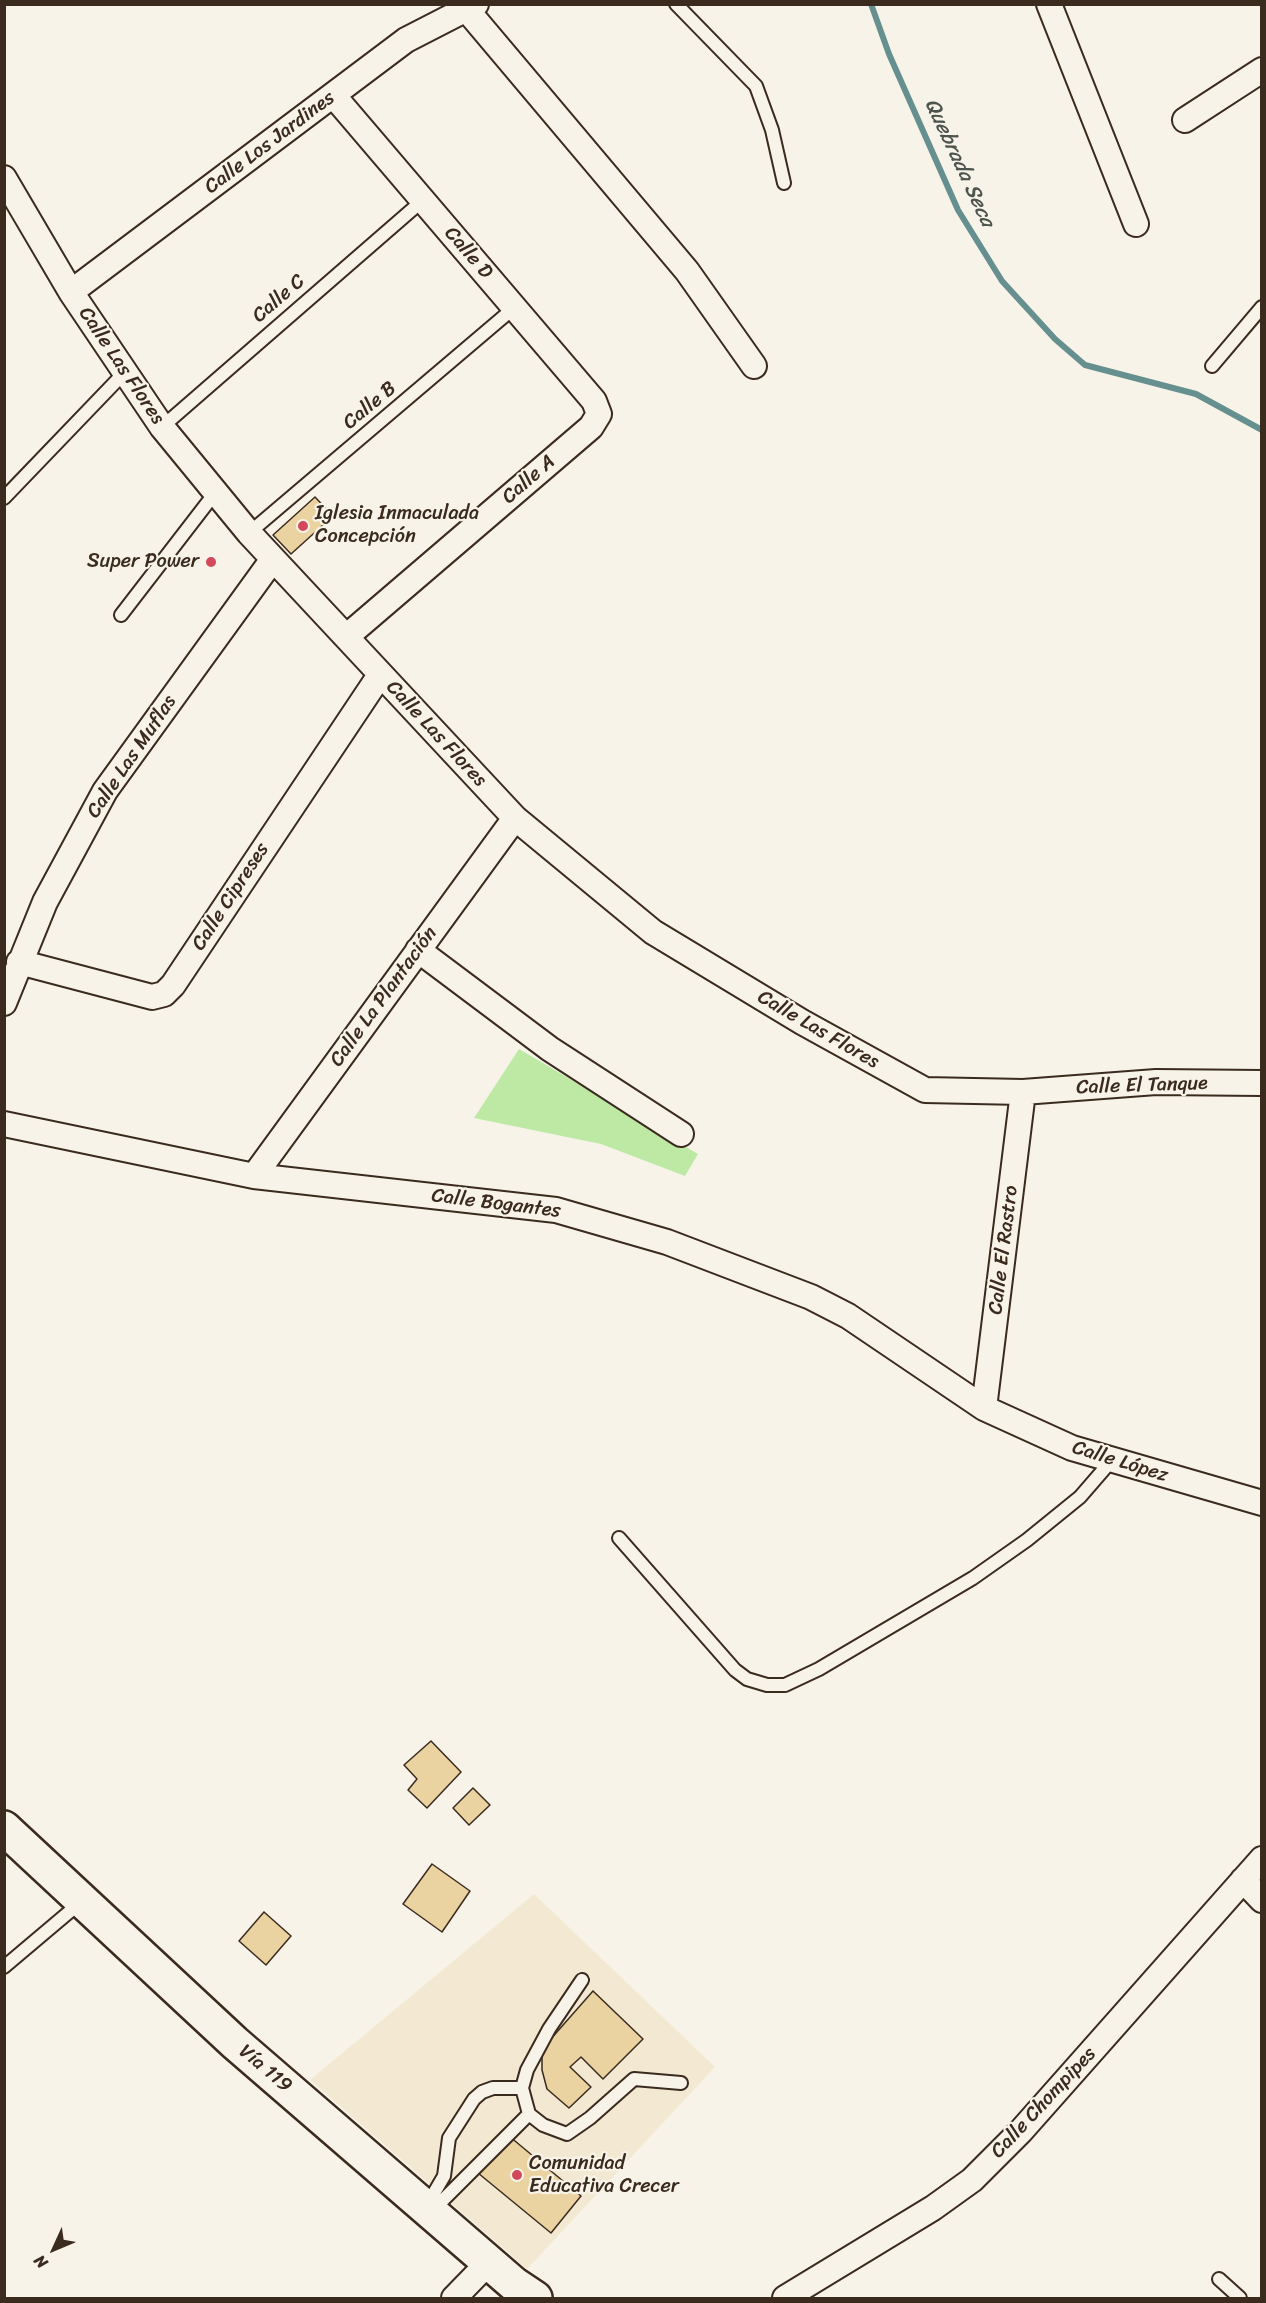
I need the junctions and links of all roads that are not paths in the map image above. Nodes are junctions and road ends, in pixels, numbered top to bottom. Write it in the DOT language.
graph roads {
  1 [pos="676,4"];
  2 [pos="1049,4"];
  3 [pos="472,7"];
  4 [pos="1262,70"];
  5 [pos="333,95"];
  6 [pos="1185,120"];
  7 [pos="4,178"];
  8 [pos="784,183"];
  9 [pos="422,201"];
  10 [pos="1136,224"];
  11 [pos="71,292"];
  12 [pos="1262,307"];
  13 [pos="515,308"];
  14 [pos="754,366"];
  15 [pos="1212,366"];
  16 [pos="125,372"];
  17 [pos="599,414"];
  18 [pos="162,427"];
  19 [pos="215,493"];
  20 [pos="4,498"];
  21 [pos="249,533"];
  22 [pos="273,559"];
  23 [pos="121,615"];
  24 [pos="346,637"];
  25 [pos="380,675"];
  26 [pos="515,818"];
  27 [pos="418,950"];
  28 [pos="19,962"];
  29 [pos="4,1003"];
  30 [pos="1262,1083"];
  31 [pos="1023,1092"];
  32 [pos="4,1124"];
  33 [pos="681,1134"];
  34 [pos="254,1176"];
  35 [pos="984,1408"];
  36 [pos="1112,1460"];
  37 [pos="1262,1503"];
  38 [pos="619,1538"];
  39 [pos="4,1828"];
  40 [pos="1262,1859"];
  41 [pos="1243,1880"];
  42 [pos="1262,1900"];
  43 [pos="82,1901"];
  44 [pos="4,1967"];
  45 [pos="582,1980"];
  46 [pos="681,2083"];
  47 [pos="522,2088"];
  48 [pos="529,2114"];
  49 [pos="429,2209"];
  50 [pos="490,2261"];
  51 [pos="1218,2279"];
  52 [pos="454,2298"];
  53 [pos="535,2298"];
  54 [pos="784,2298"];
  55 [pos="1240,2298"];
  1 -- 8 [label="lane"];
  2 -- 10 [label="street"];
  3 -- 5 [label="street, Calle Los Jardines"];
  3 -- 14 [label="street"];
  4 -- 6 [label="street"];
  5 -- 9 [label="street, Calle D"];
  5 -- 11 [label="street, Calle Los Jardines"];
  7 -- 11 [label="street, Calle Las Flores"];
  9 -- 13 [label="street, Calle D"];
  9 -- 18 [label="lane, Calle C"];
  11 -- 16 [label="street, Calle Las Flores"];
  12 -- 15 [label="lane"];
  13 -- 17 [label="street, Calle D"];
  13 -- 21 [label="lane, Calle B"];
  16 -- 18 [label="street, Calle Las Flores"];
  16 -- 20 [label="lane"];
  17 -- 24 [label="street, Calle A"];
  18 -- 19 [label="street, Calle Las Flores"];
  19 -- 21 [label="street, Calle Las Flores"];
  19 -- 23 [label="lane"];
  21 -- 22 [label="street, Calle Las Flores"];
  22 -- 24 [label="street, Calle Las Flores"];
  22 -- 28 [label="street, Calle Las Muflas"];
  24 -- 25 [label="street, Calle Las Flores"];
  25 -- 26 [label="street, Calle Las Flores"];
  25 -- 28 [label="street, Calle Cipreses"];
  26 -- 27 [label="street, Calle La Plantación"];
  26 -- 31 [label="street, Calle Las Flores"];
  27 -- 33 [label="street"];
  27 -- 34 [label="street, Calle La Plantación"];
  28 -- 29 [label="street, Calle Las Muflas"];
  30 -- 31 [label="street, Calle El Tanque"];
  31 -- 35 [label="street, Calle El Rastro"];
  32 -- 34 [label="street, Calle Bogantes"];
  34 -- 35 [label="street, Calle Bogantes"];
  35 -- 36 [label="street, Calle López"];
  36 -- 37 [label="street, Calle López"];
  36 -- 38 [label="lane"];
  39 -- 43 [label="main road, Vía 119"];
  40 -- 41 [label="street, Calle Chompipes"];
  41 -- 42 [label="street"];
  41 -- 54 [label="street, Calle Chompipes"];
  43 -- 44 [label="lane"];
  43 -- 49 [label="main road, Vía 119"];
  45 -- 47 [label="lane"];
  46 -- 48 [label="lane"];
  47 -- 48 [label="lane"];
  47 -- 49 [label="lane"];
  48 -- 49 [label="lane"];
  49 -- 50 [label="main road, Vía 119"];
  50 -- 52 [label="street"];
  50 -- 53 [label="main road, Vía 119"];
  51 -- 55 [label="lane"];
}
